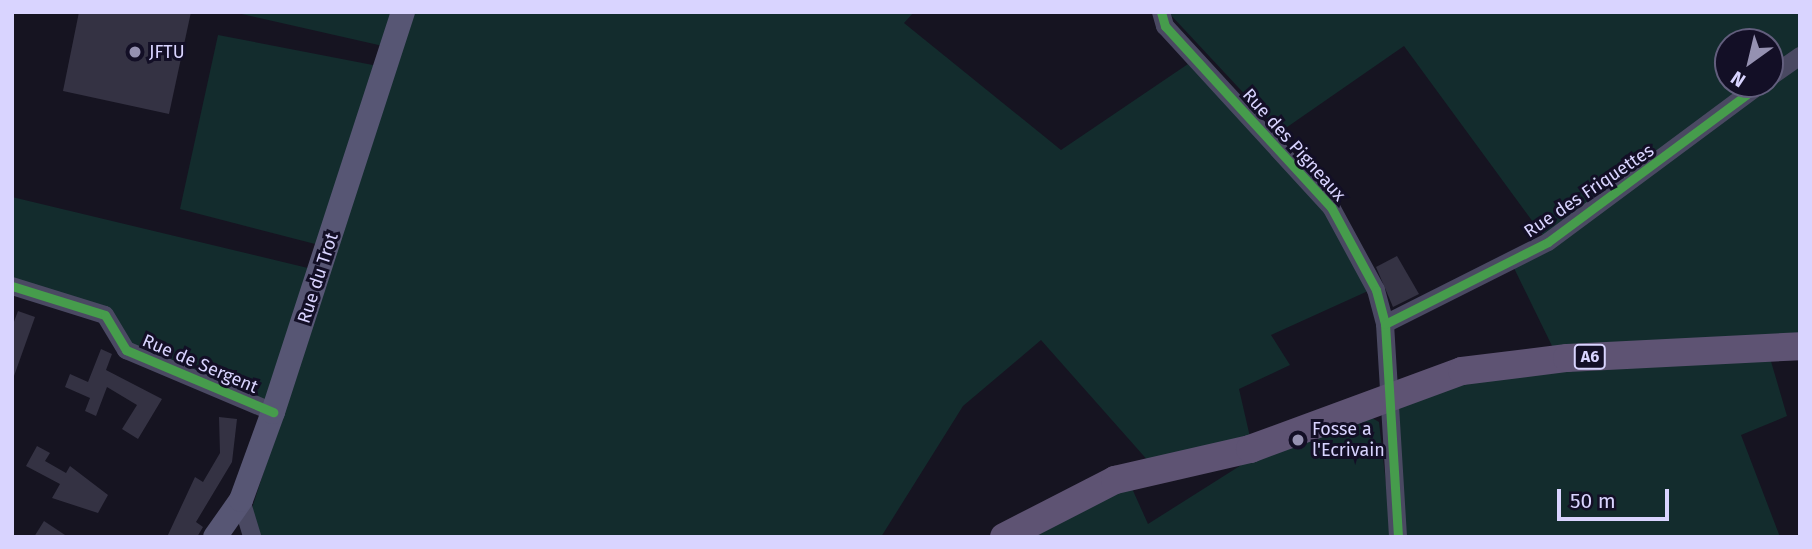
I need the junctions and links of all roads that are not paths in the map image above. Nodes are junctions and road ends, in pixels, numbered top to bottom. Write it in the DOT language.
graph roads {
  1 [pos="403,12"];
  2 [pos="1161,12"];
  3 [pos="1800,56"];
  4 [pos="1784,67"];
  5 [pos="1742,98"];
  6 [pos="12,286"];
  7 [pos="1385,324"];
  8 [pos="1800,346"];
  9 [pos="1385,397"];
  10 [pos="273,412"];
  11 [pos="241,500"];
  12 [pos="215,537"];
  13 [pos="252,537"];
  14 [pos="1004,537"];
  15 [pos="1398,537"];
  1 -- 10 [label="main road, Rue du Trot"];
  2 -- 7 [label="street, Rue des Pigneaux"];
  3 -- 4 [label="street"];
  5 -- 7 [label="street, Rue des Friquettes"];
  6 -- 10 [label="street, Rue de Sergent"];
  7 -- 9 [label="street, Rue des Pigneaux"];
  8 -- 9 [label="main road, A6"];
  9 -- 14 [label="main road, A6"];
  9 -- 15 [label="street, Rue des Pigneaux"];
  10 -- 11 [label="main road, Rue du Trot"];
  11 -- 12 [label="main road, Rue du Trot"];
  11 -- 13 [label="street"];
}
